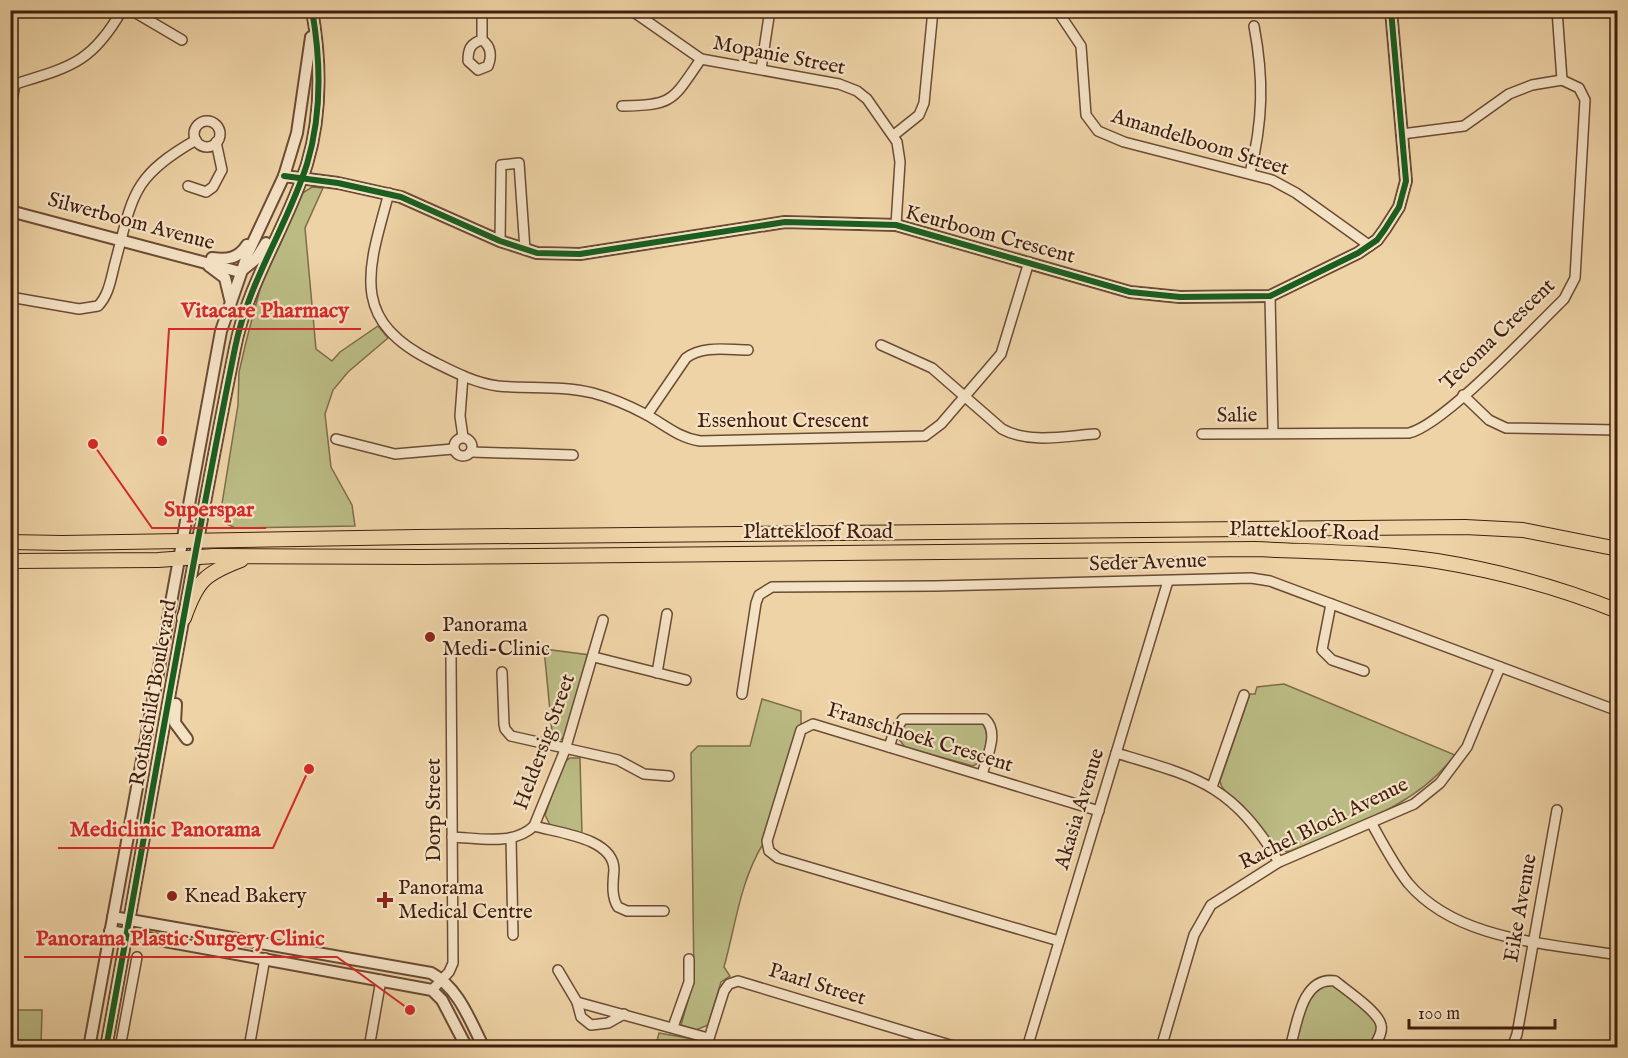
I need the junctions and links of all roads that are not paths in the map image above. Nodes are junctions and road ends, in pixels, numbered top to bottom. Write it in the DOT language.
graph roads {
  1 [pos="122,10"];
  2 [pos="131,10"];
  3 [pos="482,10"];
  4 [pos="631,10"];
  5 [pos="770,10"];
  6 [pos="933,10"];
  7 [pos="1057,10"];
  8 [pos="1391,10"];
  9 [pos="1557,10"];
  10 [pos="312,12"];
  11 [pos="1254,26"];
  12 [pos="182,40"];
  13 [pos="482,40"];
  14 [pos="701,59"];
  15 [pos="761,69"];
  16 [pos="10,74"];
  17 [pos="1562,80"];
  18 [pos="15,84"];
  19 [pos="622,106"];
  20 [pos="10,110"];
  21 [pos="1402,134"];
  22 [pos="894,135"];
  23 [pos="196,140"];
  24 [pos="216,142"];
  25 [pos="1250,173"];
  26 [pos="284,176"];
  27 [pos="302,177"];
  28 [pos="188,186"];
  29 [pos="389,193"];
  30 [pos="10,211"];
  31 [pos="281,222"];
  32 [pos="896,225"];
  33 [pos="259,228"];
  34 [pos="122,238"];
  35 [pos="501,241"];
  36 [pos="1370,246"];
  37 [pos="525,250"];
  38 [pos="200,259"];
  39 [pos="1029,262"];
  40 [pos="240,272"];
  41 [pos="1270,296"];
  42 [pos="10,297"];
  43 [pos="231,299"];
  44 [pos="247,306"];
  45 [pos="880,345"];
  46 [pos="748,350"];
  47 [pos="463,376"];
  48 [pos="1463,395"];
  49 [pos="965,396"];
  50 [pos="647,415"];
  51 [pos="1617,430"];
  52 [pos="1273,433"];
  53 [pos="1095,434"];
  54 [pos="1202,434"];
  55 [pos="464,437"];
  56 [pos="336,439"];
  57 [pos="453,449"];
  58 [pos="471,452"];
  59 [pos="573,455"];
  60 [pos="182,540"];
  61 [pos="196,541"];
  62 [pos="10,542"];
  63 [pos="1617,549"];
  64 [pos="251,556"];
  65 [pos="194,557"];
  66 [pos="179,558"];
  67 [pos="10,561"];
  68 [pos="1168,581"];
  69 [pos="1331,604"];
  70 [pos="1617,611"];
  71 [pos="667,614"];
  72 [pos="184,618"];
  73 [pos="603,620"];
  74 [pos="178,656"];
  75 [pos="451,657"];
  76 [pos="594,657"];
  77 [pos="1500,667"];
  78 [pos="1364,671"];
  79 [pos="502,672"];
  80 [pos="657,673"];
  81 [pos="686,680"];
  82 [pos="742,694"];
  83 [pos="1244,695"];
  84 [pos="1617,711"];
  85 [pos="187,739"];
  86 [pos="889,747"];
  87 [pos="565,750"];
  88 [pos="1116,753"];
  89 [pos="982,775"];
  90 [pos="669,776"];
  91 [pos="1212,787"];
  92 [pos="1557,810"];
  93 [pos="1099,811"];
  94 [pos="1372,824"];
  95 [pos="534,826"];
  96 [pos="452,837"];
  97 [pos="511,838"];
  98 [pos="1279,862"];
  99 [pos="664,911"];
  100 [pos="113,917"];
  101 [pos="130,918"];
  102 [pos="110,931"];
  103 [pos="127,934"];
  104 [pos="513,935"];
  105 [pos="1059,941"];
  106 [pos="1534,941"];
  107 [pos="1617,955"];
  108 [pos="137,957"];
  109 [pos="265,958"];
  110 [pos="689,959"];
  111 [pos="558,970"];
  112 [pos="381,980"];
  113 [pos="443,980"];
  114 [pos="432,990"];
  115 [pos="577,1002"];
  116 [pos="624,1014"];
  117 [pos="674,1027"];
  118 [pos="707,1043"];
  119 [pos="89,1047"];
  120 [pos="106,1047"];
  121 [pos="120,1047"];
  122 [pos="249,1047"];
  123 [pos="369,1047"];
  124 [pos="467,1047"];
  125 [pos="484,1047"];
  126 [pos="960,1047"];
  127 [pos="1027,1047"];
  128 [pos="1161,1047"];
  129 [pos="1290,1047"];
  130 [pos="1373,1047"];
  131 [pos="1512,1047"];
  1 -- 18 [label="street"];
  2 -- 12 [label="street"];
  3 -- 13 [label="street"];
  4 -- 14 [label="street, Mopanie Street"];
  5 -- 15 [label="street"];
  6 -- 22 [label="street"];
  7 -- 25 [label="street, Amandelboom Street"];
  8 -- 21 [label="street, Keurboom Crescent"];
  9 -- 17 [label="street"];
  10 -- 26 [label="street"];
  10 -- 27 [label="street"];
  11 -- 25 [label="street"];
  14 -- 15 [label="street, Mopanie Street"];
  14 -- 19 [label="street"];
  15 -- 22 [label="street, Mopanie Street"];
  16 -- 18 [label="street"];
  17 -- 21 [label="street"];
  17 -- 48 [label="street, Tecoma Crescent"];
  18 -- 20 [label="street"];
  21 -- 36 [label="street, Keurboom Crescent"];
  22 -- 32 [label="street, Mopanie Street"];
  23 -- 24 [label="street"];
  23 -- 24 [label="street"];
  23 -- 34 [label="street"];
  24 -- 28 [label="street"];
  25 -- 36 [label="street, Amandelboom Street"];
  26 -- 27 [label="street, Keurboom Crescent"];
  26 -- 33 [label="street"];
  27 -- 29 [label="street, Keurboom Crescent"];
  27 -- 31 [label="street"];
  29 -- 35 [label="street, Keurboom Crescent"];
  29 -- 47 [label="street, Essenhout Crescent"];
  30 -- 34 [label="street, Silwerboom Avenue"];
  31 -- 40 [label="street"];
  31 -- 44 [label="street, Rothschild Boulevard"];
  32 -- 37 [label="street, Keurboom Crescent"];
  32 -- 39 [label="street, Keurboom Crescent"];
  33 -- 38 [label="street"];
  33 -- 40 [label="street, Rothschild Boulevard"];
  34 -- 38 [label="street, Silwerboom Avenue"];
  34 -- 42 [label="street"];
  35 -- 37 [label="street, Keurboom Crescent"];
  35 -- 37 [label="street"];
  36 -- 41 [label="street, Keurboom Crescent"];
  38 -- 40 [label="street, Silwerboom Avenue"];
  38 -- 43 [label="street"];
  39 -- 41 [label="street, Keurboom Crescent"];
  39 -- 49 [label="street, Essenhout Crescent"];
  40 -- 43 [label="street, Rothschild Boulevard"];
  40 -- 44 [label="street"];
  41 -- 52 [label="street"];
  43 -- 60 [label="street, Rothschild Boulevard"];
  44 -- 61 [label="street, Rothschild Boulevard"];
  45 -- 49 [label="street"];
  46 -- 50 [label="street"];
  47 -- 50 [label="street, Essenhout Crescent"];
  47 -- 55 [label="street"];
  48 -- 51 [label="street"];
  48 -- 52 [label="street, Tecoma Crescent"];
  49 -- 50 [label="street, Essenhout Crescent"];
  49 -- 53 [label="street"];
  52 -- 54 [label="street, Salie"];
  55 -- 57 [label="street"];
  55 -- 58 [label="street"];
  56 -- 57 [label="street"];
  57 -- 58 [label="street"];
  58 -- 59 [label="street"];
  60 -- 61 [label="main road, Plattekloof Road"];
  60 -- 62 [label="main road, Plattekloof Road"];
  60 -- 66 [label="street, Rothschild Boulevard"];
  61 -- 63 [label="main road, Plattekloof Road"];
  61 -- 65 [label="street, Rothschild Boulevard"];
  64 -- 65 [label="main road, Plattekloof Road"];
  64 -- 70 [label="main road, Plattekloof Road"];
  64 -- 72 [label="main road"];
  65 -- 66 [label="main road, Plattekloof Road"];
  65 -- 72 [label="street, Rothschild Boulevard"];
  66 -- 67 [label="main road, Plattekloof Road"];
  66 -- 100 [label="street, Rothschild Boulevard"];
  68 -- 69 [label="street, Seder Avenue"];
  68 -- 82 [label="street, Seder Avenue"];
  68 -- 88 [label="street, Akasia Avenue"];
  69 -- 77 [label="street, Seder Avenue"];
  69 -- 78 [label="street"];
  71 -- 80 [label="street"];
  72 -- 74 [label="street, Rothschild Boulevard"];
  73 -- 76 [label="street, Heldersig Street"];
  74 -- 85 [label="street"];
  74 -- 101 [label="street, Rothschild Boulevard"];
  75 -- 96 [label="street, Dorp Street"];
  76 -- 80 [label="street, Heldersig Street"];
  76 -- 87 [label="street, Heldersig Street"];
  77 -- 84 [label="street, Seder Avenue"];
  77 -- 94 [label="street, Rachel Bloch Avenue"];
  79 -- 87 [label="street"];
  80 -- 81 [label="street, Heldersig Street"];
  83 -- 91 [label="street"];
  86 -- 89 [label="street, Franschhoek Crescent"];
  86 -- 89 [label="street"];
  86 -- 105 [label="street, Franschhoek Crescent"];
  87 -- 90 [label="street"];
  87 -- 95 [label="street, Heldersig Street"];
  88 -- 91 [label="street"];
  88 -- 93 [label="street, Akasia Avenue"];
  89 -- 93 [label="street, Franschhoek Crescent"];
  91 -- 98 [label="street"];
  92 -- 106 [label="street, Eike Avenue"];
  93 -- 105 [label="street, Akasia Avenue"];
  94 -- 98 [label="street, Rachel Bloch Avenue"];
  94 -- 106 [label="street"];
  95 -- 97 [label="street, Heldersig Street"];
  95 -- 99 [label="street"];
  96 -- 97 [label="street, Heldersig Street"];
  96 -- 113 [label="street, Dorp Street"];
  97 -- 104 [label="street"];
  98 -- 128 [label="street, Rachel Bloch Avenue"];
  100 -- 101 [label="street"];
  100 -- 102 [label="street, Rothschild Boulevard"];
  101 -- 103 [label="street, Rothschild Boulevard"];
  101 -- 113 [label="street"];
  102 -- 103 [label="street"];
  102 -- 119 [label="street, Rothschild Boulevard"];
  103 -- 109 [label="street"];
  103 -- 120 [label="street, Rothschild Boulevard"];
  105 -- 127 [label="street, Akasia Avenue"];
  106 -- 107 [label="street"];
  106 -- 131 [label="street, Eike Avenue"];
  108 -- 121 [label="street"];
  109 -- 112 [label="street"];
  109 -- 122 [label="street"];
  110 -- 117 [label="street"];
  111 -- 115 [label="street"];
  112 -- 114 [label="street"];
  112 -- 123 [label="street"];
  113 -- 114 [label="street, Dorp Street"];
  113 -- 125 [label="street"];
  114 -- 124 [label="street"];
  115 -- 116 [label="street"];
  115 -- 116 [label="street"];
  116 -- 117 [label="street"];
  117 -- 118 [label="street"];
  118 -- 126 [label="street, Paarl Street"];
  129 -- 130 [label="street"];
}
